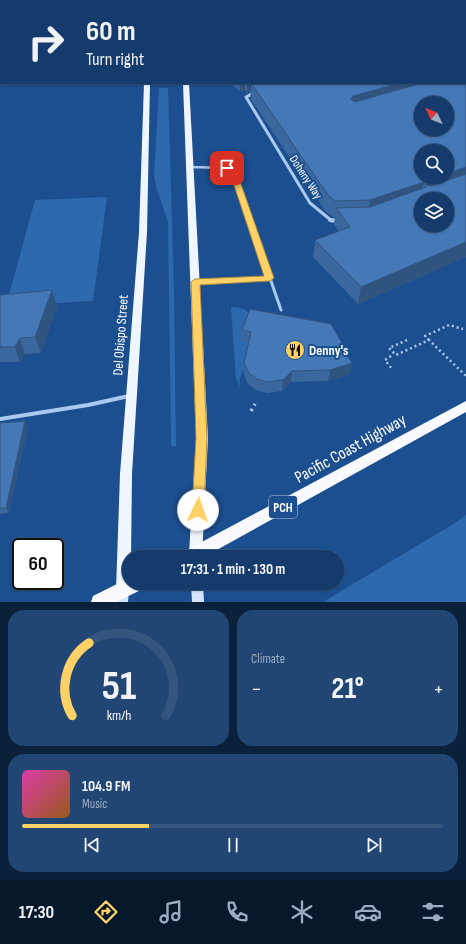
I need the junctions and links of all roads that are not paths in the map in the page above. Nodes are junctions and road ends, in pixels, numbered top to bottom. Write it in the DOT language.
graph roads {
  1 [pos="147,84"];
  2 [pos="186,84"];
  3 [pos="261,90"];
  4 [pos="190,167"];
  5 [pos="347,221"];
  6 [pos="270,278"];
  7 [pos="195,282"];
  8 [pos="281,310"];
  9 [pos="132,395"];
  10 [pos="466,406"];
  11 [pos="0,419"];
  12 [pos="194,550"];
  13 [pos="205,550"];
  14 [pos="197,590"];
  15 [pos="127,592"];
  16 [pos="99,602"];
  17 [pos="198,602"];
  1 -- 9 [label="main road, Del Obispo Street"];
  2 -- 4 [label="main road"];
  3 -- 5 [label="street, Doheny Way"];
  4 -- 6 [label="lane"];
  4 -- 7 [label="main road"];
  6 -- 7 [label="lane"];
  6 -- 8 [label="lane"];
  7 -- 12 [label="main road"];
  9 -- 11 [label="lane"];
  9 -- 15 [label="main road, Del Obispo Street"];
  10 -- 13 [label="highway, Pacific Coast Highway / PCH"];
  14 -- 17 [label="main road"];
  15 -- 16 [label="highway"];
}
